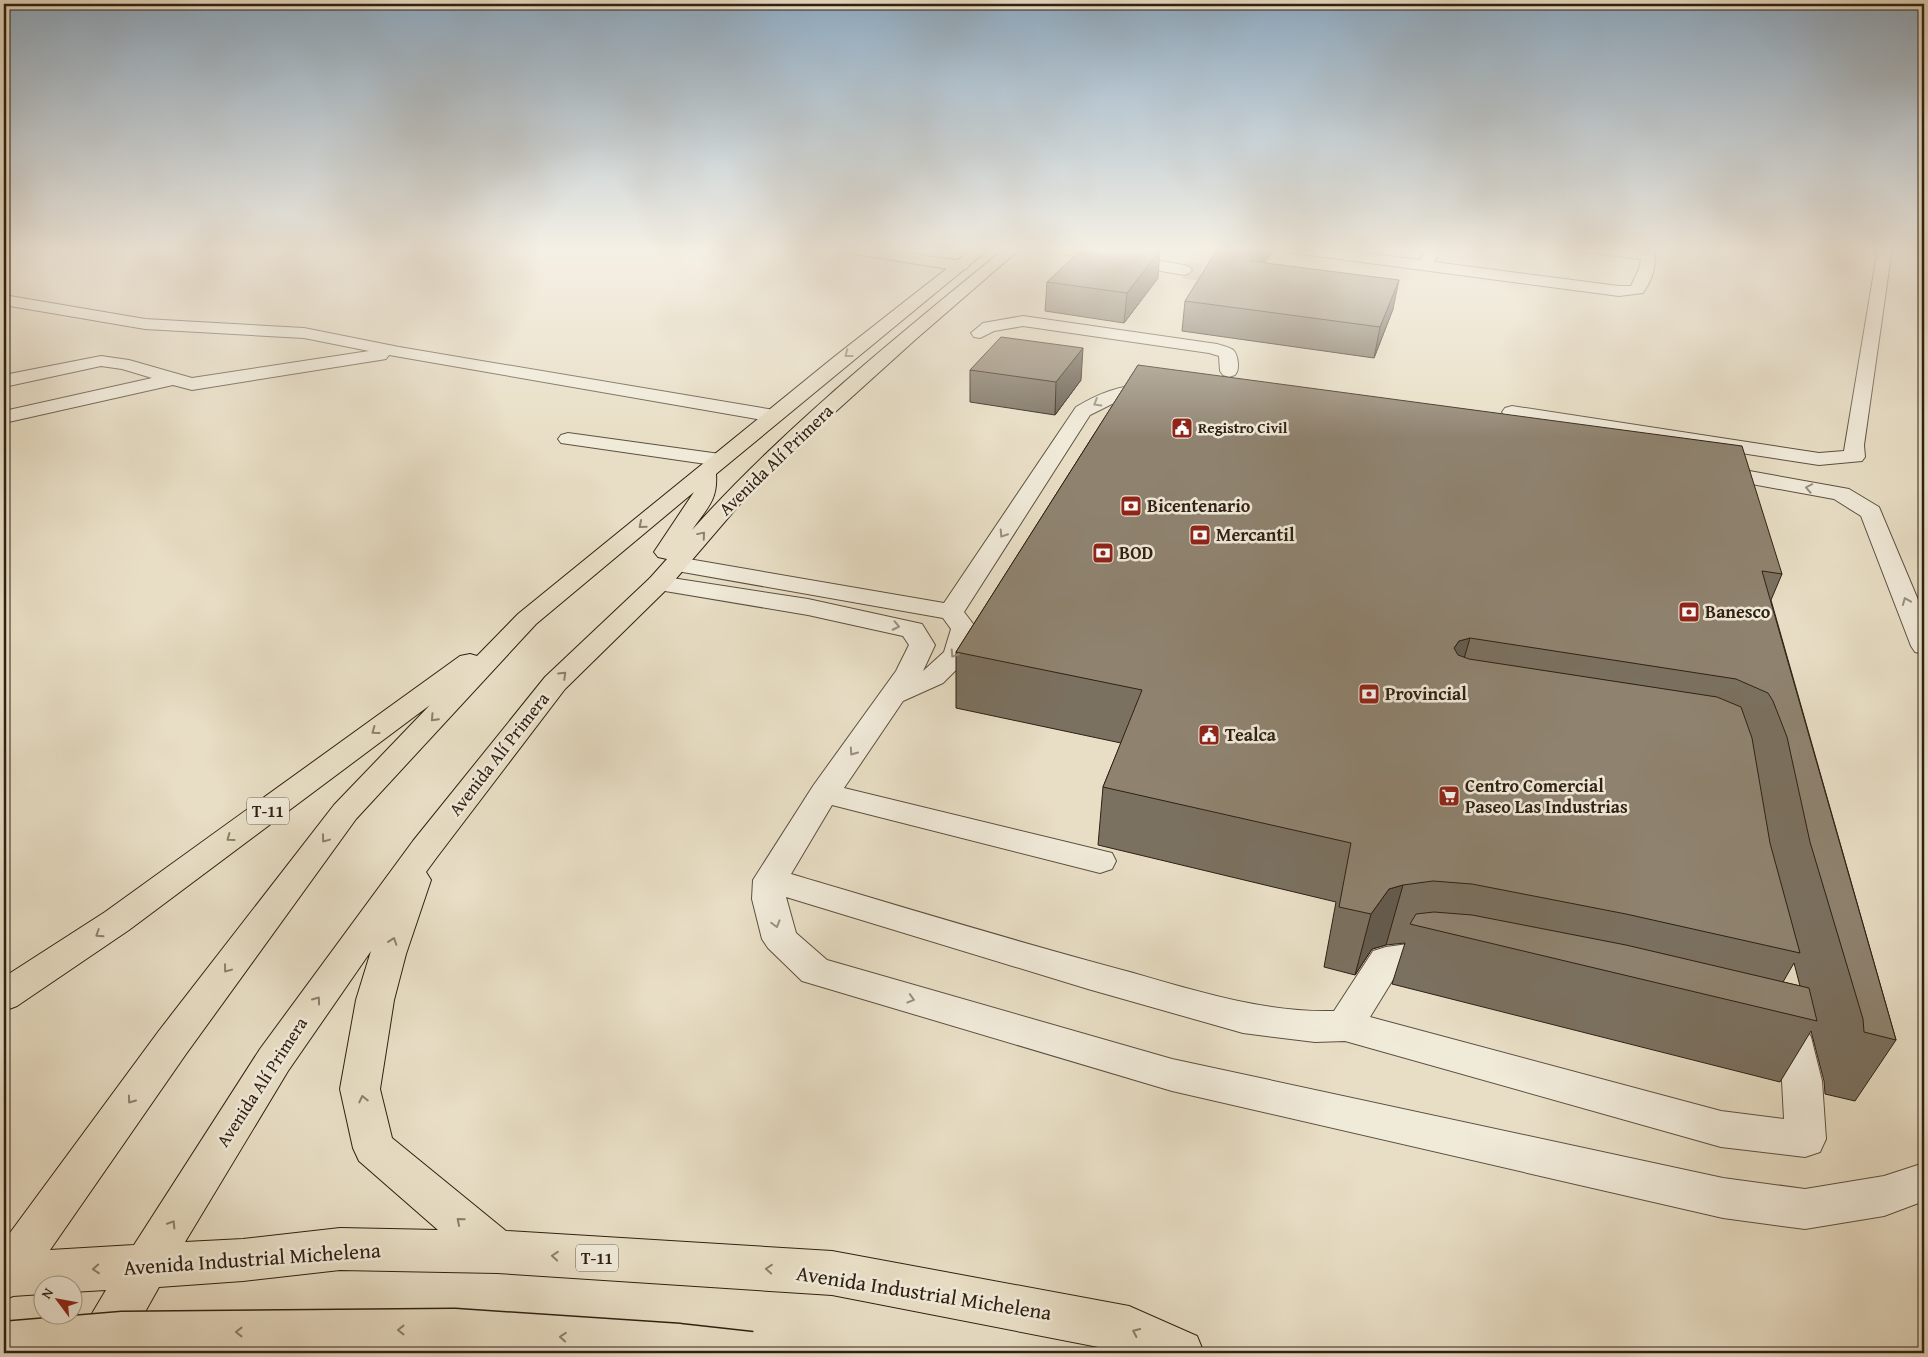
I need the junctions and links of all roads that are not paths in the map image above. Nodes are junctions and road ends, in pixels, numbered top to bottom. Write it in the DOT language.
graph roads {
  1 [pos="71,311"];
  2 [pos="903,311"];
  3 [pos="938,311"];
  4 [pos="1875,311"];
  5 [pos="980,333"];
  6 [pos="399,352"];
  7 [pos="1229,371"];
  8 [pos="170,380"];
  9 [pos="4,381"];
  10 [pos="1178,395"];
  11 [pos="1512,412"];
  12 [pos="774,416"];
  13 [pos="4,417"];
  14 [pos="568,439"];
  15 [pos="713,466"];
  16 [pos="1692,468"];
  17 [pos="668,573"];
  18 [pos="951,612"];
  19 [pos="527,619"];
  20 [pos="1924,646"];
  21 [pos="893,695"];
  22 [pos="824,793"];
  23 [pos="425,849"];
  24 [pos="1100,861"];
  25 [pos="770,880"];
  26 [pos="1462,962"];
  27 [pos="4,996"];
  28 [pos="1780,1025"];
  29 [pos="1345,1026"];
  30 [pos="1924,1182"];
  31 [pos="497,1252"];
  32 [pos="146,1266"];
  33 [pos="4,1276"];
  34 [pos="4,1343"];
  35 [pos="95,1353"];
  36 [pos="751,1353"];
  37 [pos="1180,1353"];
  1 -- 6 [label="lane"];
  2 -- 12 [label="main road, Avenida Alí Primera, one-way"];
  17 -- 3 [label="main road, Avenida Alí Primera, one-way"];
  4 -- 11 [label="lane"];
  5 -- 7 [label="lane"];
  6 -- 8 [label="lane"];
  6 -- 12 [label="lane"];
  8 -- 9 [label="lane"];
  8 -- 13 [label="lane"];
  10 -- 18 [label="lane, one-way"];
  12 -- 15 [label="main road, Avenida Alí Primera"];
  14 -- 15 [label="lane"];
  15 -- 17 [label="main road"];
  15 -- 19 [label="main road, Avenida Alí Primera, one-way"];
  20 -- 16 [label="lane, one-way"];
  17 -- 18 [label="lane"];
  17 -- 21 [label="lane, one-way"];
  23 -- 17 [label="main road, Avenida Alí Primera, one-way"];
  18 -- 21 [label="lane, one-way"];
  19 -- 27 [label="main road, T-11, one-way"];
  19 -- 33 [label="main road, Avenida Alí Primera, one-way"];
  21 -- 22 [label="lane, one-way"];
  22 -- 24 [label="lane"];
  22 -- 25 [label="lane"];
  31 -- 23 [label="main road, one-way"];
  32 -- 23 [label="main road, Avenida Alí Primera, one-way"];
  25 -- 29 [label="lane"];
  25 -- 30 [label="lane, one-way"];
  26 -- 29 [label="lane"];
  28 -- 29 [label="lane"];
  31 -- 32 [label="main road, Avenida Industrial Michelena / T-11"];
  37 -- 31 [label="main road, Avenida Industrial Michelena / T-11, one-way"];
  32 -- 33 [label="main road, Avenida Industrial Michelena / T-11, one-way"];
  32 -- 35 [label="main road, Avenida Alí Primera"];
  36 -- 34 [label="main road, one-way, bridge"];
}
